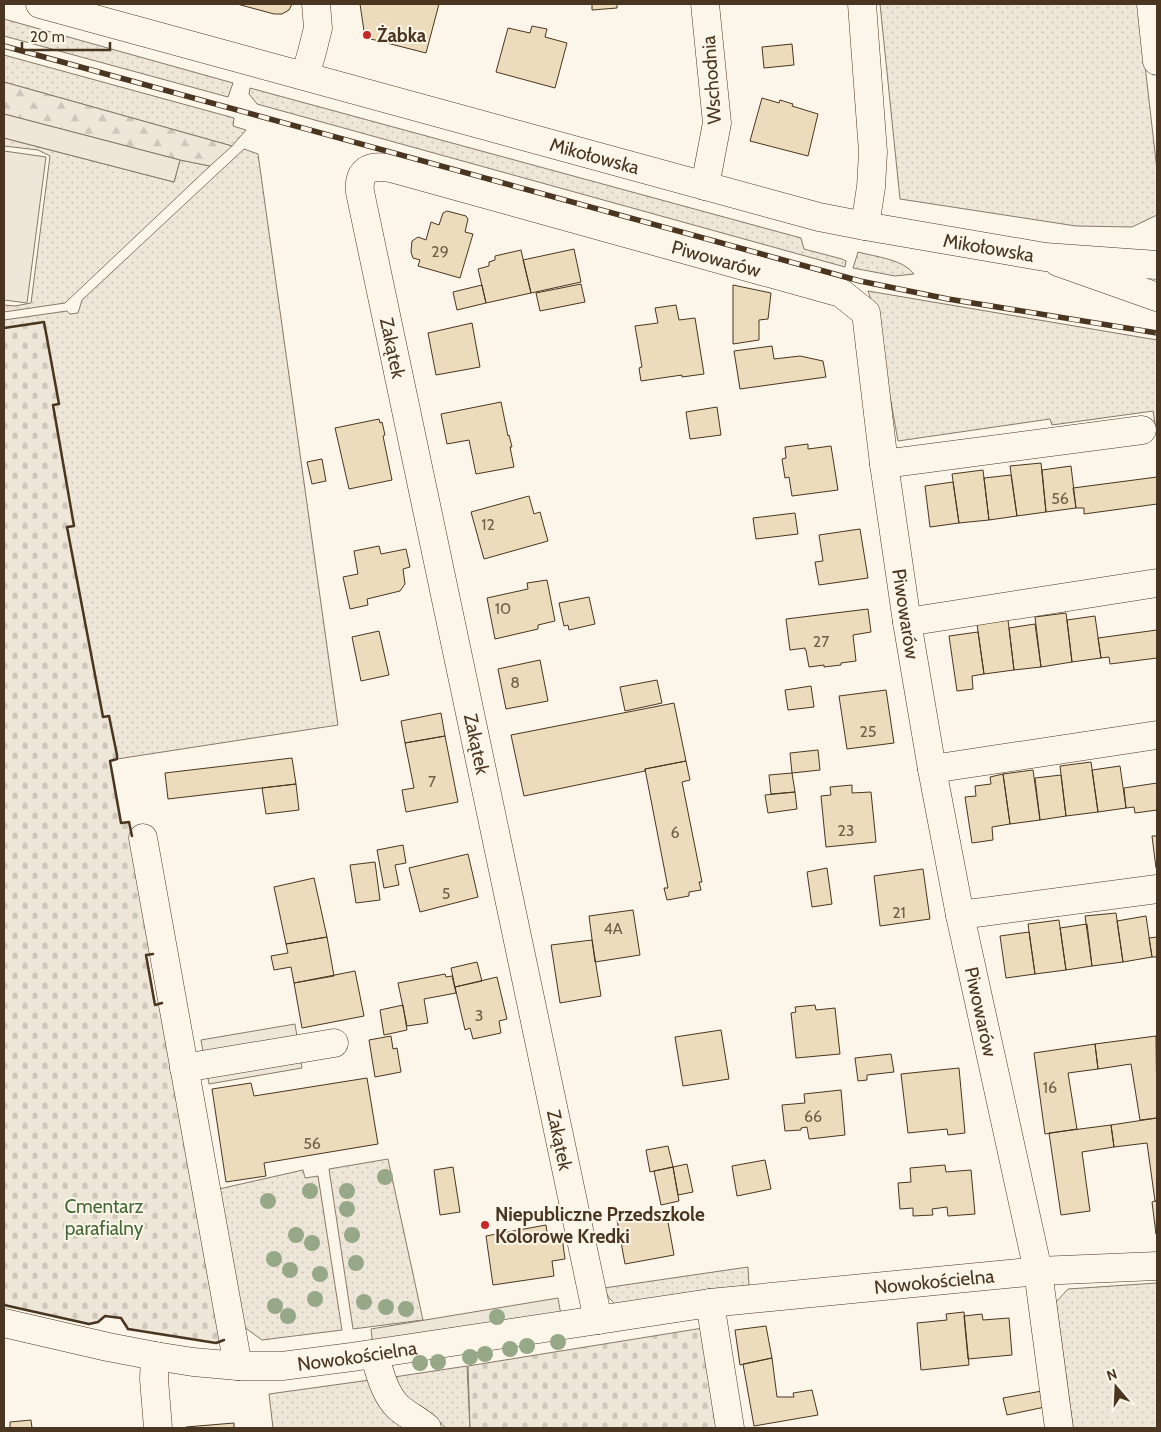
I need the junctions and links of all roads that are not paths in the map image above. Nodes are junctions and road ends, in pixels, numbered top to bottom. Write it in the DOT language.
graph roads {
  1 [pos="40,4"];
  2 [pos="316,4"];
  3 [pos="705,4"];
  4 [pos="862,4"];
  5 [pos="1151,4"];
  6 [pos="1157,61"];
  7 [pos="305,76"];
  8 [pos="365,170"];
  9 [pos="705,186"];
  10 [pos="865,226"];
  11 [pos="1045,257"];
  12 [pos="1157,265"];
  13 [pos="1157,297"];
  14 [pos="1142,430"];
  15 [pos="884,464"];
  16 [pos="1157,583"];
  17 [pos="907,622"];
  18 [pos="1157,735"];
  19 [pos="932,769"];
  20 [pos="143,838"];
  21 [pos="1157,888"];
  22 [pos="960,915"];
  23 [pos="334,1043"];
  24 [pos="184,1068"];
  25 [pos="1157,1266"];
  26 [pos="1038,1271"];
  27 [pos="710,1303"];
  28 [pos="598,1320"];
  29 [pos="4,1323"];
  30 [pos="374,1354"];
  31 [pos="154,1356"];
  32 [pos="238,1366"];
  33 [pos="158,1428"];
  34 [pos="427,1428"];
  35 [pos="730,1428"];
  36 [pos="1059,1428"];
  1 -- 7 [label="street, Mikołowska"];
  2 -- 7 [label="street"];
  3 -- 9 [label="street, Wschodnia"];
  4 -- 10 [label="street"];
  5 -- 6 [label="street"];
  7 -- 9 [label="street, Mikołowska"];
  8 -- 15 [label="street, Piwowarów"];
  8 -- 28 [label="street, Zakątek"];
  9 -- 10 [label="street, Mikołowska"];
  10 -- 11 [label="street, Mikołowska"];
  11 -- 12 [label="street, Mikołowska"];
  11 -- 13 [label="street"];
  14 -- 15 [label="street"];
  15 -- 17 [label="street, Piwowarów"];
  16 -- 17 [label="street"];
  17 -- 19 [label="street, Piwowarów"];
  18 -- 19 [label="street"];
  19 -- 22 [label="street, Piwowarów"];
  20 -- 24 [label="street"];
  21 -- 22 [label="street"];
  22 -- 26 [label="street, Piwowarów"];
  23 -- 24 [label="street"];
  24 -- 32 [label="street"];
  25 -- 26 [label="street, Nowokościelna"];
  26 -- 27 [label="street, Nowokościelna"];
  26 -- 36 [label="street, Piwowarów"];
  27 -- 28 [label="street, Nowokościelna"];
  27 -- 35 [label="street"];
  28 -- 30 [label="street, Nowokościelna"];
  29 -- 31 [label="street, Nowokościelna"];
  30 -- 32 [label="street, Nowokościelna"];
  30 -- 34 [label="street"];
  31 -- 32 [label="street, Nowokościelna"];
  31 -- 33 [label="street"];
}
